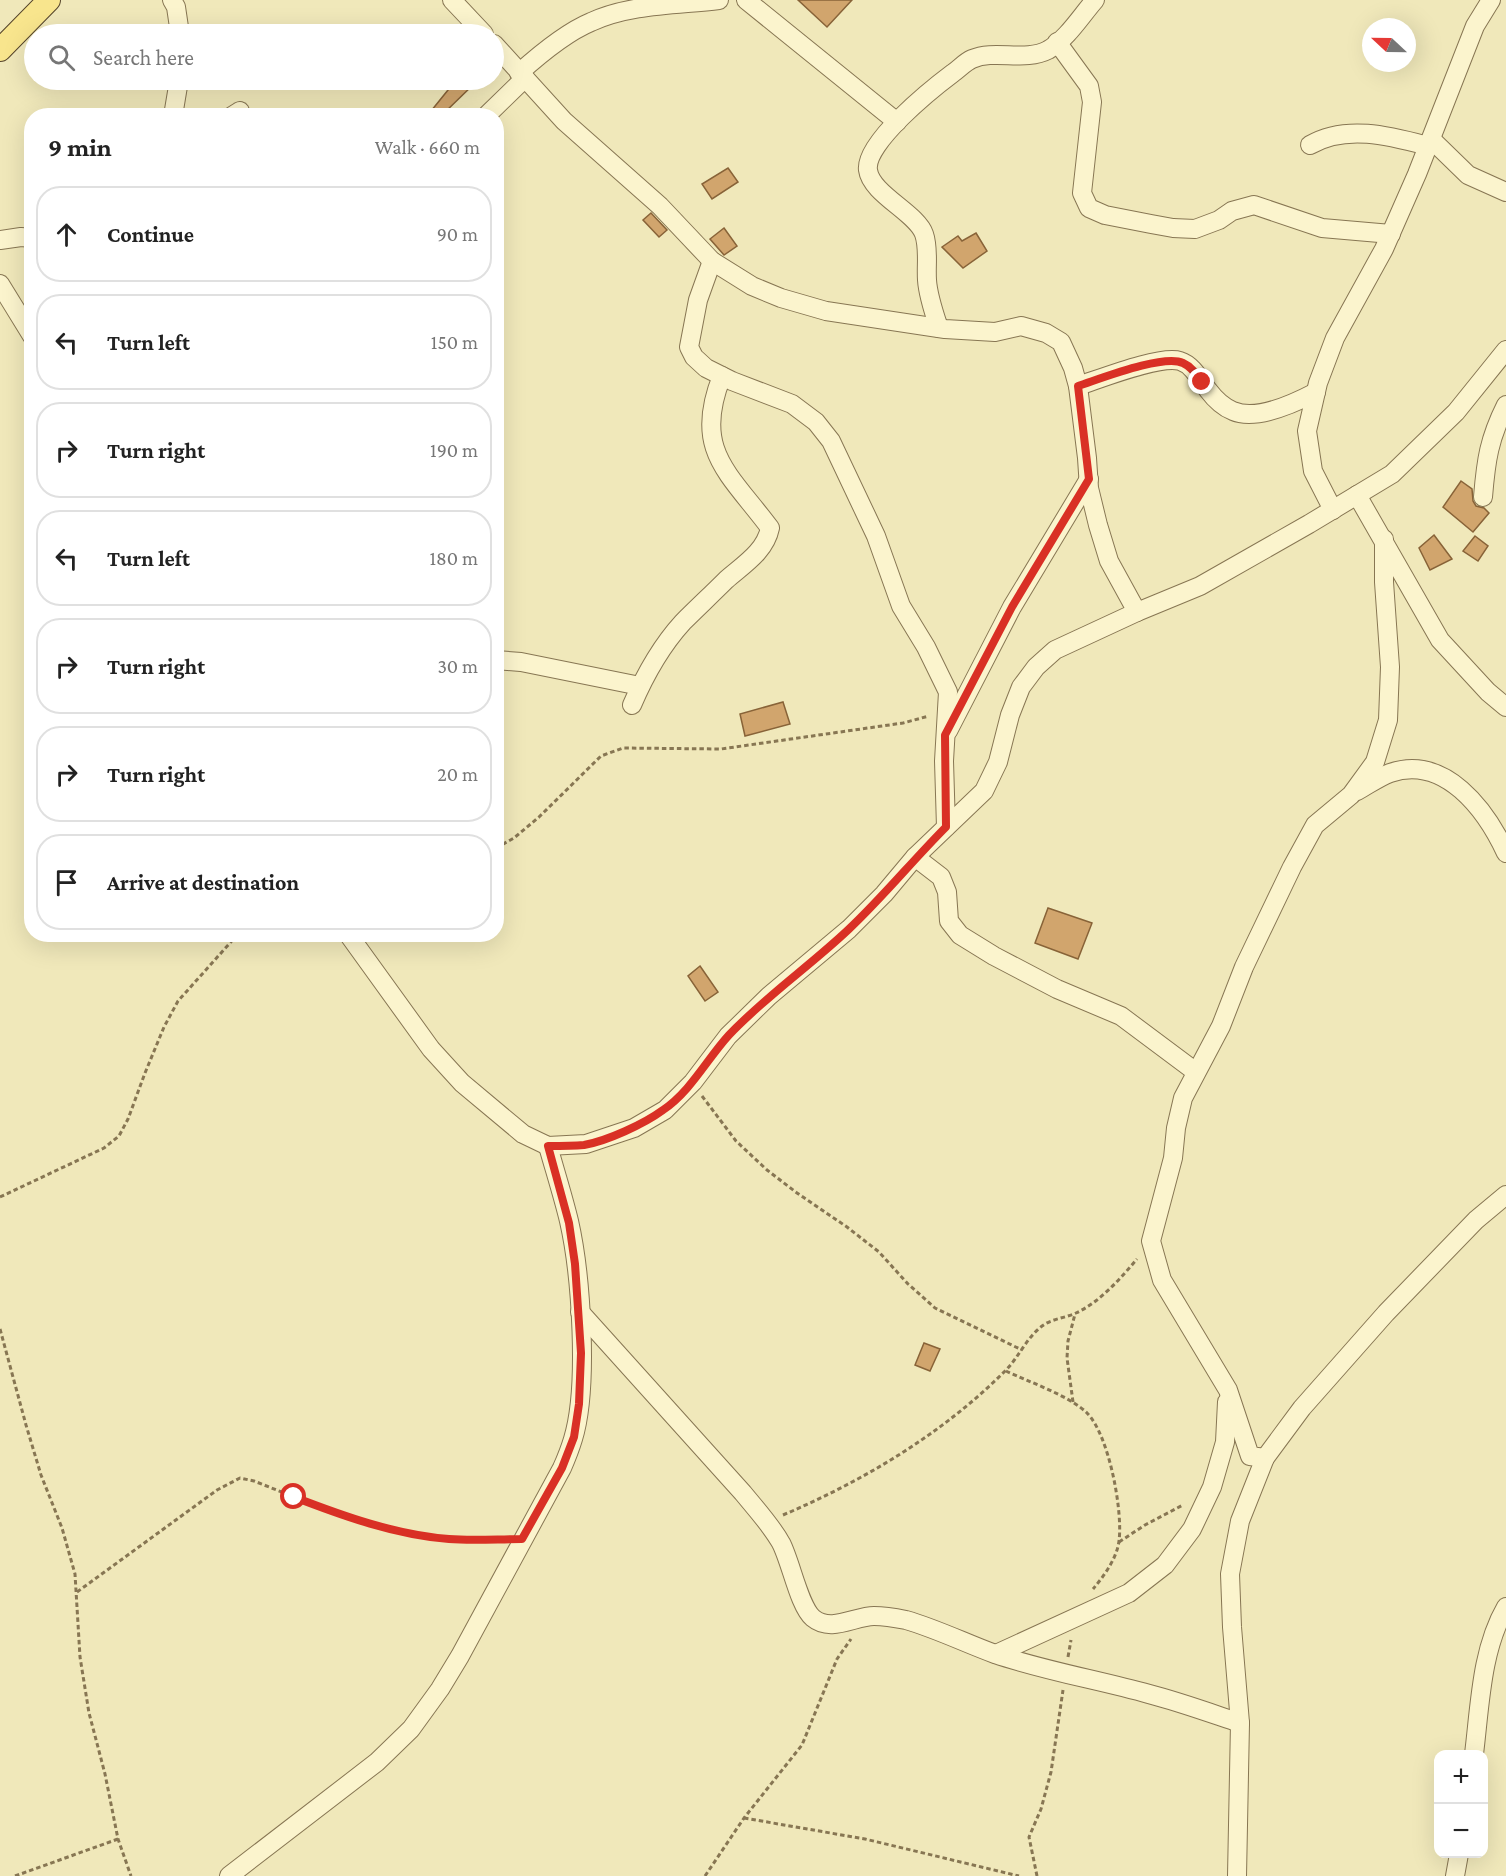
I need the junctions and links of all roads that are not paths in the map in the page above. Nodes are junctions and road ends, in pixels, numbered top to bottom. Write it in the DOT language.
graph roads {
  1 [pos="49,0"];
  2 [pos="172,0"];
  3 [pos="452,0"];
  4 [pos="719,0"];
  5 [pos="746,0"];
  6 [pos="1095,0"];
  7 [pos="1491,0"];
  8 [pos="25,24"];
  9 [pos="179,24"];
  10 [pos="475,24"];
  11 [pos="24,26"];
  12 [pos="1057,42"];
  13 [pos="0,50"];
  14 [pos="504,56"];
  15 [pos="522,75"];
  16 [pos="177,90"];
  17 [pos="174,108"];
  18 [pos="493,108"];
  19 [pos="897,122"];
  20 [pos="1430,142"];
  21 [pos="1310,145"];
  22 [pos="1506,192"];
  23 [pos="1391,234"];
  24 [pos="24,237"];
  25 [pos="0,240"];
  26 [pos="712,261"];
  27 [pos="0,284"];
  28 [pos="24,323"];
  29 [pos="939,328"];
  30 [pos="1506,350"];
  31 [pos="722,375"];
  32 [pos="1078,386"];
  33 [pos="1316,392"];
  34 [pos="1506,405"];
  35 [pos="1089,479"];
  36 [pos="1357,495"];
  37 [pos="1484,497"];
  38 [pos="1333,510"];
  39 [pos="1384,539"];
  40 [pos="1137,612"];
  41 [pos="504,661"];
  42 [pos="640,686"];
  43 [pos="632,705"];
  44 [pos="1506,707"];
  45 [pos="945,735"];
  46 [pos="1351,795"];
  47 [pos="946,827"];
  48 [pos="1506,853"];
  49 [pos="915,857"];
  50 [pos="354,942"];
  51 [pos="1196,1072"];
  52 [pos="548,1146"];
  53 [pos="1506,1195"];
  54 [pos="580,1312"];
  55 [pos="1228,1390"];
  56 [pos="1265,1458"];
  57 [pos="1506,1607"];
  58 [pos="996,1654"];
  59 [pos="1240,1723"];
  60 [pos="1475,1750"];
  61 [pos="1458,1858"];
  62 [pos="229,1876"];
  63 [pos="1237,1876"];
  64 [pos="1455,1876"];
  1 -- 8 [label="main road"];
  2 -- 9 [label="street"];
  3 -- 10 [label="street"];
  4 -- 15 [label="street"];
  5 -- 19 [label="street"];
  6 -- 12 [label="street"];
  7 -- 20 [label="street"];
  11 -- 13 [label="main road"];
  12 -- 19 [label="street"];
  12 -- 23 [label="street"];
  14 -- 15 [label="street"];
  15 -- 18 [label="street"];
  15 -- 26 [label="street"];
  16 -- 17 [label="street"];
  19 -- 29 [label="street"];
  20 -- 21 [label="street"];
  20 -- 22 [label="street"];
  20 -- 23 [label="street"];
  23 -- 33 [label="street"];
  24 -- 25 [label="street"];
  26 -- 29 [label="street"];
  26 -- 31 [label="street"];
  27 -- 28 [label="street"];
  29 -- 32 [label="street"];
  30 -- 36 [label="street"];
  31 -- 42 [label="street"];
  31 -- 45 [label="street"];
  32 -- 33 [label="street"];
  32 -- 35 [label="street"];
  33 -- 38 [label="street"];
  34 -- 37 [label="street"];
  35 -- 40 [label="street"];
  35 -- 45 [label="street"];
  36 -- 38 [label="street"];
  36 -- 39 [label="street"];
  38 -- 40 [label="street"];
  39 -- 44 [label="street"];
  39 -- 46 [label="street"];
  40 -- 47 [label="street"];
  41 -- 42 [label="street"];
  42 -- 43 [label="street"];
  45 -- 47 [label="street"];
  46 -- 48 [label="street"];
  46 -- 51 [label="street"];
  47 -- 49 [label="street"];
  49 -- 51 [label="street"];
  49 -- 52 [label="street"];
  50 -- 52 [label="street"];
  51 -- 55 [label="street"];
  52 -- 54 [label="street"];
  53 -- 56 [label="street"];
  54 -- 58 [label="street"];
  54 -- 62 [label="street"];
  55 -- 56 [label="street"];
  55 -- 58 [label="street"];
  56 -- 59 [label="street"];
  57 -- 60 [label="street"];
  58 -- 59 [label="street"];
  59 -- 63 [label="street"];
  61 -- 64 [label="street"];
}
